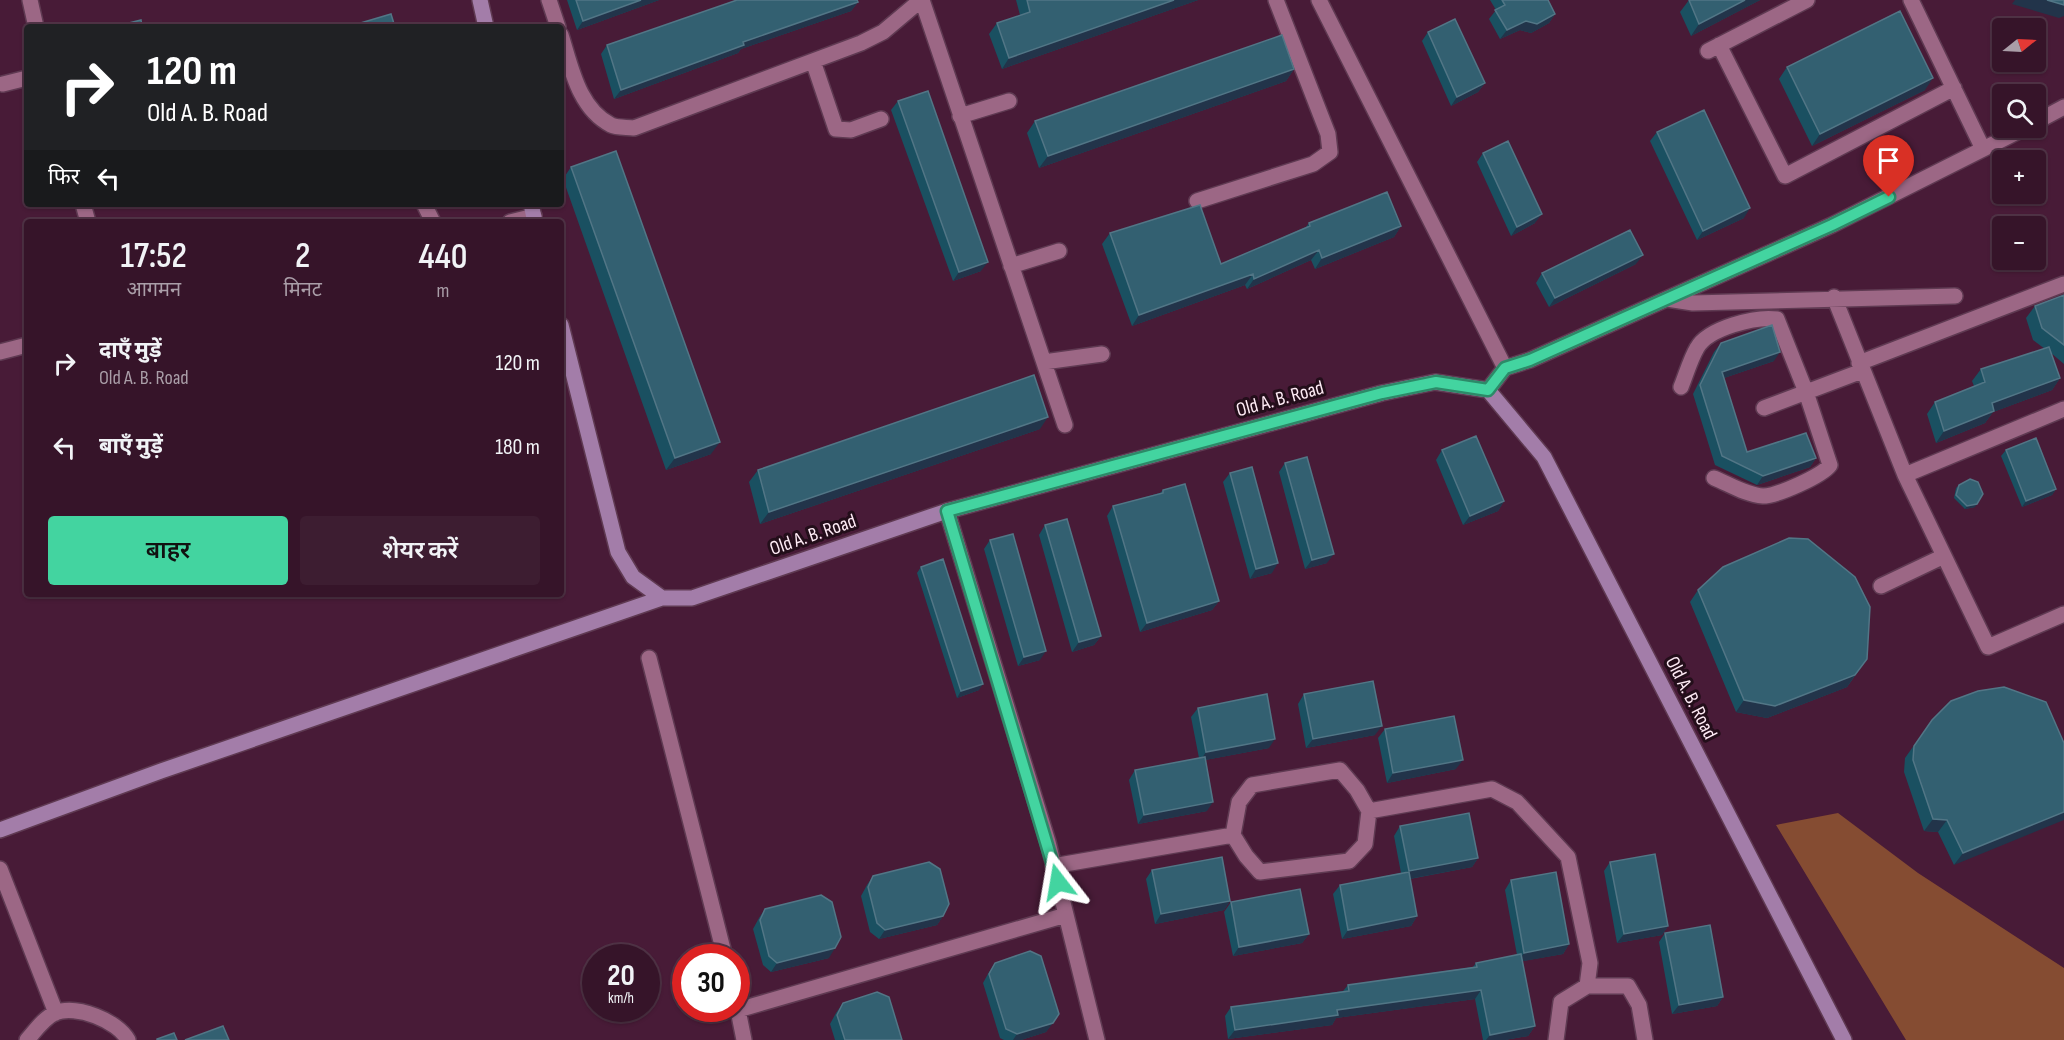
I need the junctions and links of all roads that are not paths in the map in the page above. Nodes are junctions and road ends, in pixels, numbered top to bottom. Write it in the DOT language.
graph roads {
  1 [pos="30,0"];
  2 [pos="480,0"];
  3 [pos="549,0"];
  4 [pos="921,0"];
  5 [pos="1276,0"];
  6 [pos="1319,0"];
  7 [pos="1807,0"];
  8 [pos="1911,0"];
  9 [pos="35,24"];
  10 [pos="485,24"];
  11 [pos="557,24"];
  12 [pos="564,44"];
  13 [pos="813,61"];
  14 [pos="24,79"];
  15 [pos="3,84"];
  16 [pos="1954,88"];
  17 [pos="1009,100"];
  18 [pos="2064,107"];
  19 [pos="960,116"];
  20 [pos="2046,117"];
  21 [pos="881,119"];
  22 [pos="2005,138"];
  23 [pos="1983,149"];
  24 [pos="1197,201"];
  25 [pos="533,214"];
  26 [pos="519,219"];
  27 [pos="1059,251"];
  28 [pos="1011,266"];
  29 [pos="2064,284"];
  30 [pos="1955,296"];
  31 [pos="1834,297"];
  32 [pos="1667,299"];
  33 [pos="564,337"];
  34 [pos="24,346"];
  35 [pos="0,352"];
  36 [pos="1102,354"];
  37 [pos="1044,362"];
  38 [pos="1860,367"];
  39 [pos="1505,368"];
  40 [pos="1681,387"];
  41 [pos="1488,390"];
  42 [pos="1806,392"];
  43 [pos="1764,408"];
  44 [pos="2064,409"];
  45 [pos="1065,424"];
  46 [pos="1905,475"];
  47 [pos="1714,478"];
  48 [pos="947,511"];
  49 [pos="1944,556"];
  50 [pos="1881,586"];
  51 [pos="662,598"];
  52 [pos="2063,617"];
  53 [pos="649,658"];
  54 [pos="1370,811"];
  55 [pos="0,830"];
  56 [pos="1233,835"];
  57 [pos="1053,866"];
  58 [pos="0,869"];
  59 [pos="1066,915"];
  60 [pos="722,944"];
  61 [pos="1587,986"];
  62 [pos="750,1002"];
  63 [pos="56,1013"];
  64 [pos="740,1022"];
  65 [pos="27,1040"];
  66 [pos="128,1040"];
  67 [pos="744,1040"];
  68 [pos="1097,1040"];
  69 [pos="1556,1040"];
  70 [pos="1645,1040"];
  71 [pos="1844,1040"];
  1 -- 9 [label="street"];
  2 -- 10 [label="street"];
  3 -- 11 [label="street"];
  4 -- 13 [label="street"];
  4 -- 19 [label="street"];
  5 -- 24 [label="street"];
  6 -- 39 [label="street"];
  7 -- 16 [label="street"];
  8 -- 16 [label="street"];
  12 -- 13 [label="street"];
  13 -- 21 [label="street"];
  14 -- 15 [label="street"];
  16 -- 23 [label="street"];
  17 -- 19 [label="street"];
  18 -- 20 [label="street"];
  19 -- 28 [label="street"];
  22 -- 23 [label="street"];
  23 -- 32 [label="street"];
  25 -- 26 [label="street"];
  27 -- 28 [label="street"];
  28 -- 37 [label="street"];
  29 -- 38 [label="street"];
  30 -- 31 [label="street"];
  31 -- 32 [label="street"];
  31 -- 38 [label="street"];
  32 -- 39 [label="street"];
  33 -- 51 [label="street"];
  34 -- 35 [label="street"];
  36 -- 37 [label="street"];
  37 -- 45 [label="street"];
  38 -- 42 [label="street"];
  38 -- 46 [label="street"];
  39 -- 41 [label="street"];
  40 -- 42 [label="street"];
  41 -- 48 [label="street, Old A. B. Road"];
  41 -- 71 [label="street, Old A. B. Road"];
  42 -- 43 [label="street"];
  42 -- 47 [label="street"];
  44 -- 46 [label="street"];
  46 -- 49 [label="street"];
  48 -- 51 [label="street, Old A. B. Road"];
  48 -- 57 [label="street"];
  49 -- 50 [label="street"];
  49 -- 52 [label="street"];
  51 -- 55 [label="street, Old A. B. Road"];
  53 -- 60 [label="street"];
  54 -- 56 [label="street"];
  54 -- 56 [label="street"];
  54 -- 61 [label="street"];
  56 -- 57 [label="street"];
  57 -- 59 [label="street"];
  58 -- 63 [label="street"];
  59 -- 62 [label="street"];
  59 -- 68 [label="street"];
  61 -- 69 [label="street"];
  61 -- 70 [label="street"];
  63 -- 65 [label="street"];
  63 -- 66 [label="street"];
  64 -- 67 [label="street"];
}
